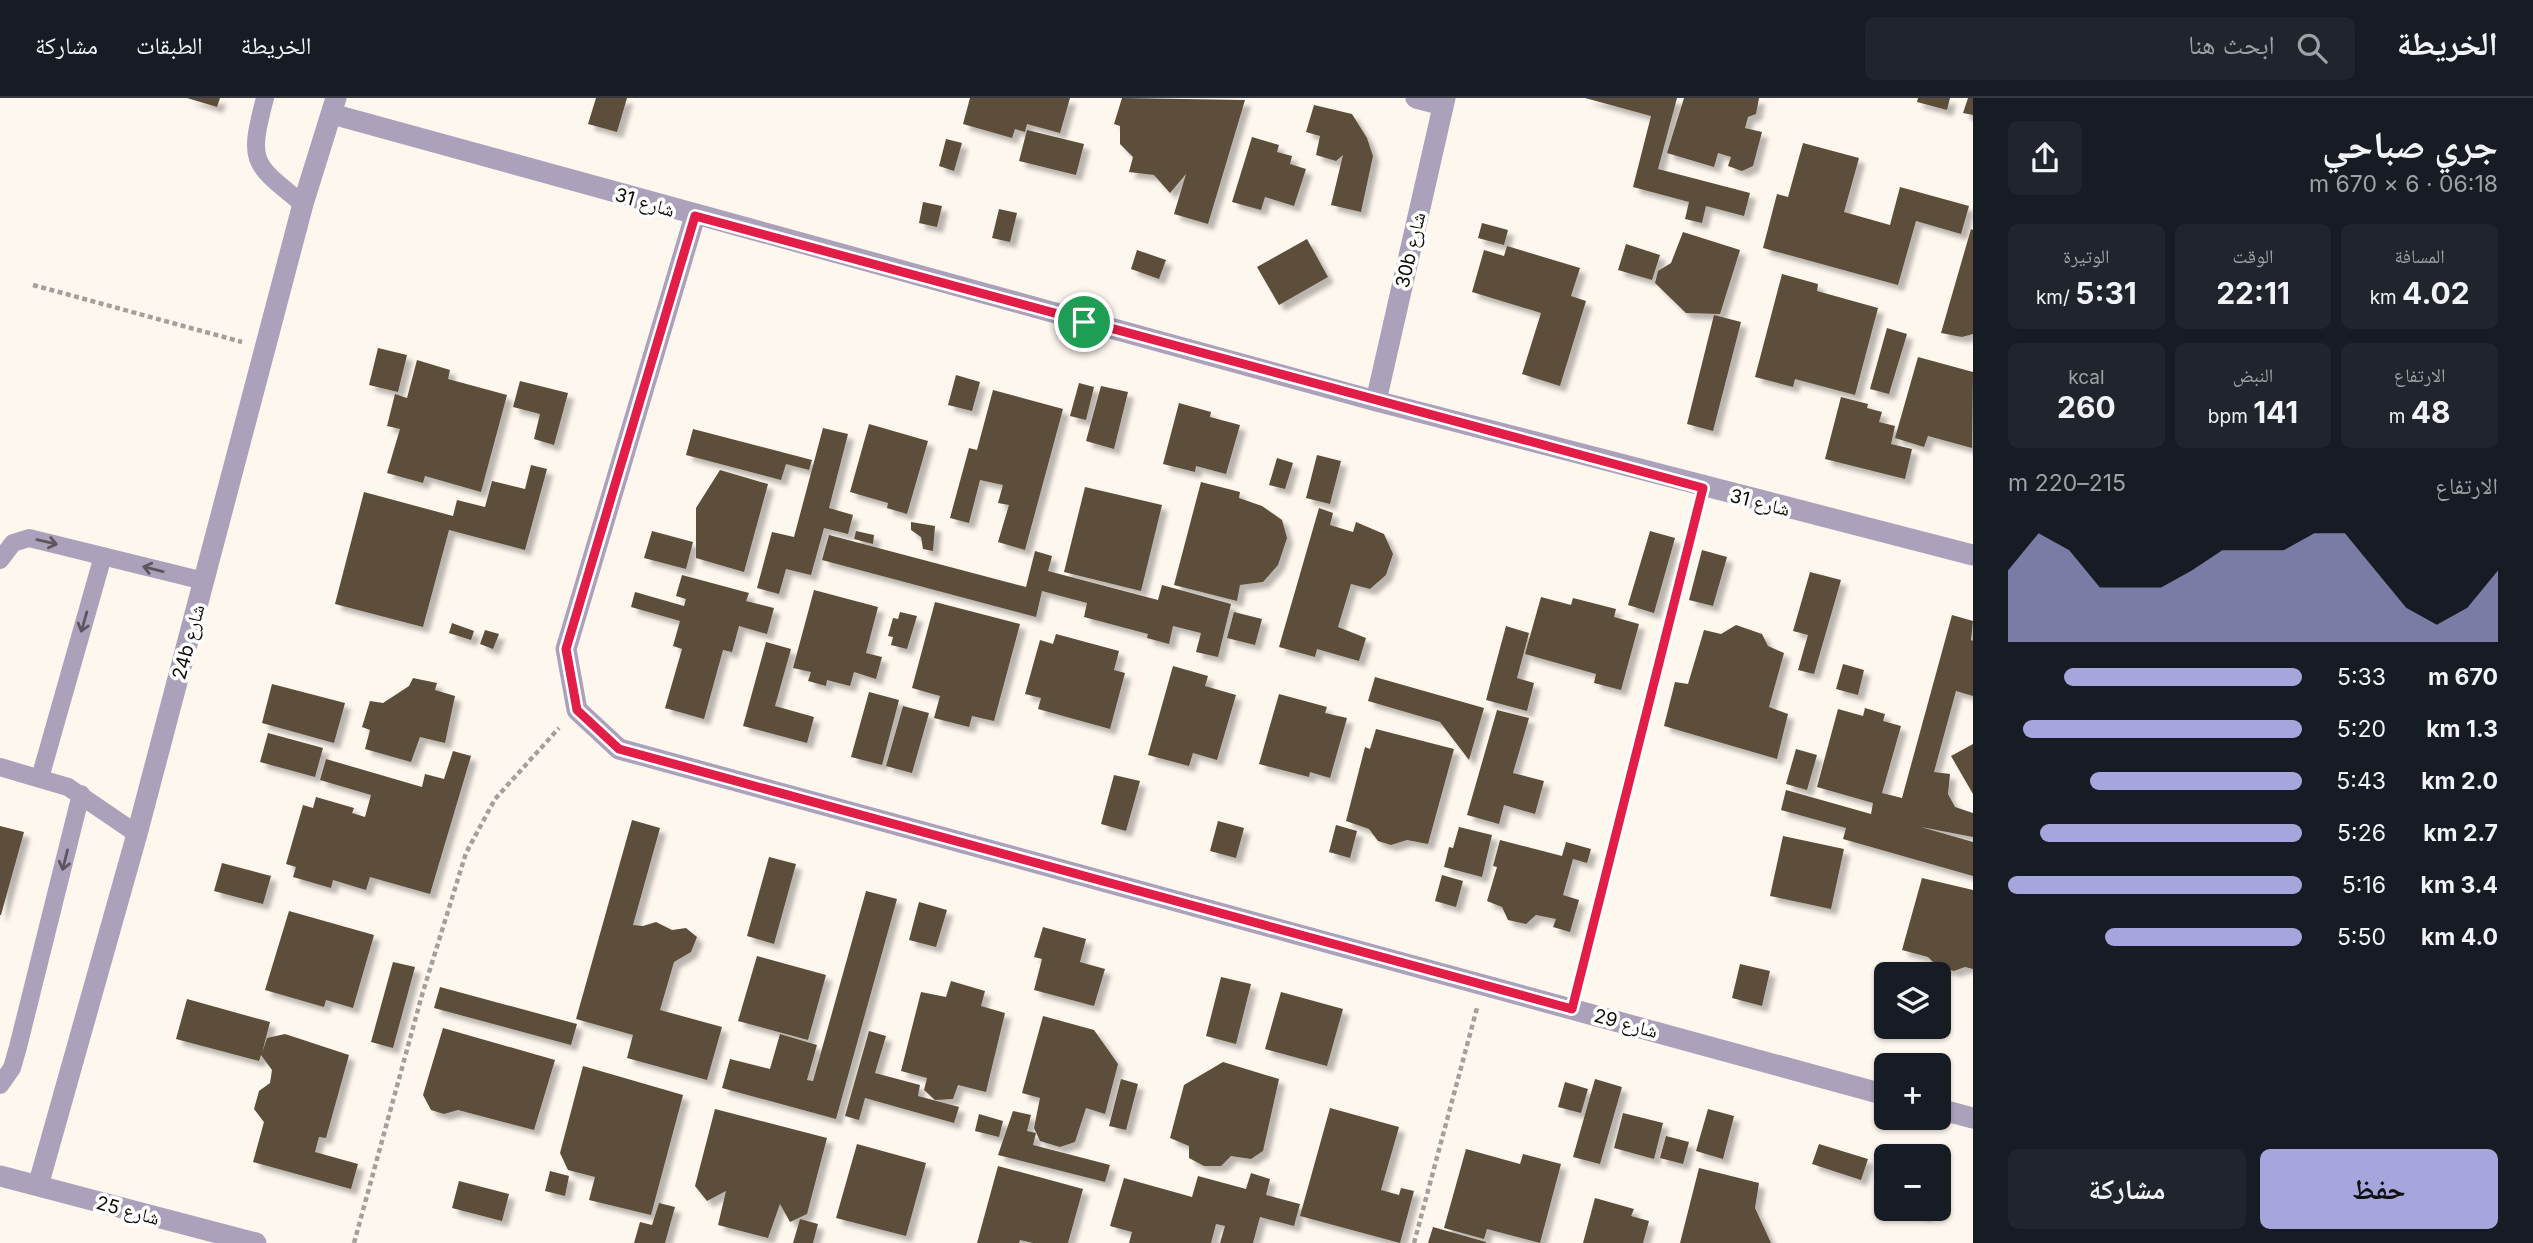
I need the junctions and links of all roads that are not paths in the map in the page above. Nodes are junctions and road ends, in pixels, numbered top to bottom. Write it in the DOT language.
graph roads {
  1 [pos="265,98"];
  2 [pos="1416,98"];
  3 [pos="1444,102"];
  4 [pos="334,106"];
  5 [pos="303,204"];
  6 [pos="695,216"];
  7 [pos="1376,401"];
  8 [pos="1973,555"];
  9 [pos="103,556"];
  10 [pos="0,560"];
  11 [pos="204,581"];
  12 [pos="0,766"];
  13 [pos="40,778"];
  14 [pos="81,794"];
  15 [pos="137,834"];
  16 [pos="0,1085"];
  17 [pos="1874,1091"];
  18 [pos="1951,1112"];
  19 [pos="1973,1118"];
  20 [pos="0,1176"];
  21 [pos="38,1186"];
  22 [pos="256,1243"];
  1 -- 5 [label="lane"];
  2 -- 3 [label="street"];
  3 -- 7 [label="street, 30b شارع"];
  4 -- 5 [label="street, 24b شارع"];
  4 -- 6 [label="street, شارع 31"];
  5 -- 11 [label="street, 24b شارع"];
  6 -- 7 [label="street, شارع 31"];
  6 -- 17 [label="street, شارع 29"];
  7 -- 8 [label="street, شارع 31"];
  10 -- 9 [label="lane, one-way"];
  11 -- 9 [label="lane, one-way"];
  9 -- 13 [label="lane, one-way"];
  11 -- 15 [label="street, 24b شارع"];
  12 -- 13 [label="lane"];
  13 -- 14 [label="lane"];
  14 -- 15 [label="lane"];
  14 -- 16 [label="lane, one-way"];
  15 -- 21 [label="street, 24b شارع"];
  18 -- 19 [label="street"];
  20 -- 21 [label="street, شارع 25"];
  21 -- 22 [label="street, شارع 25"];
}
